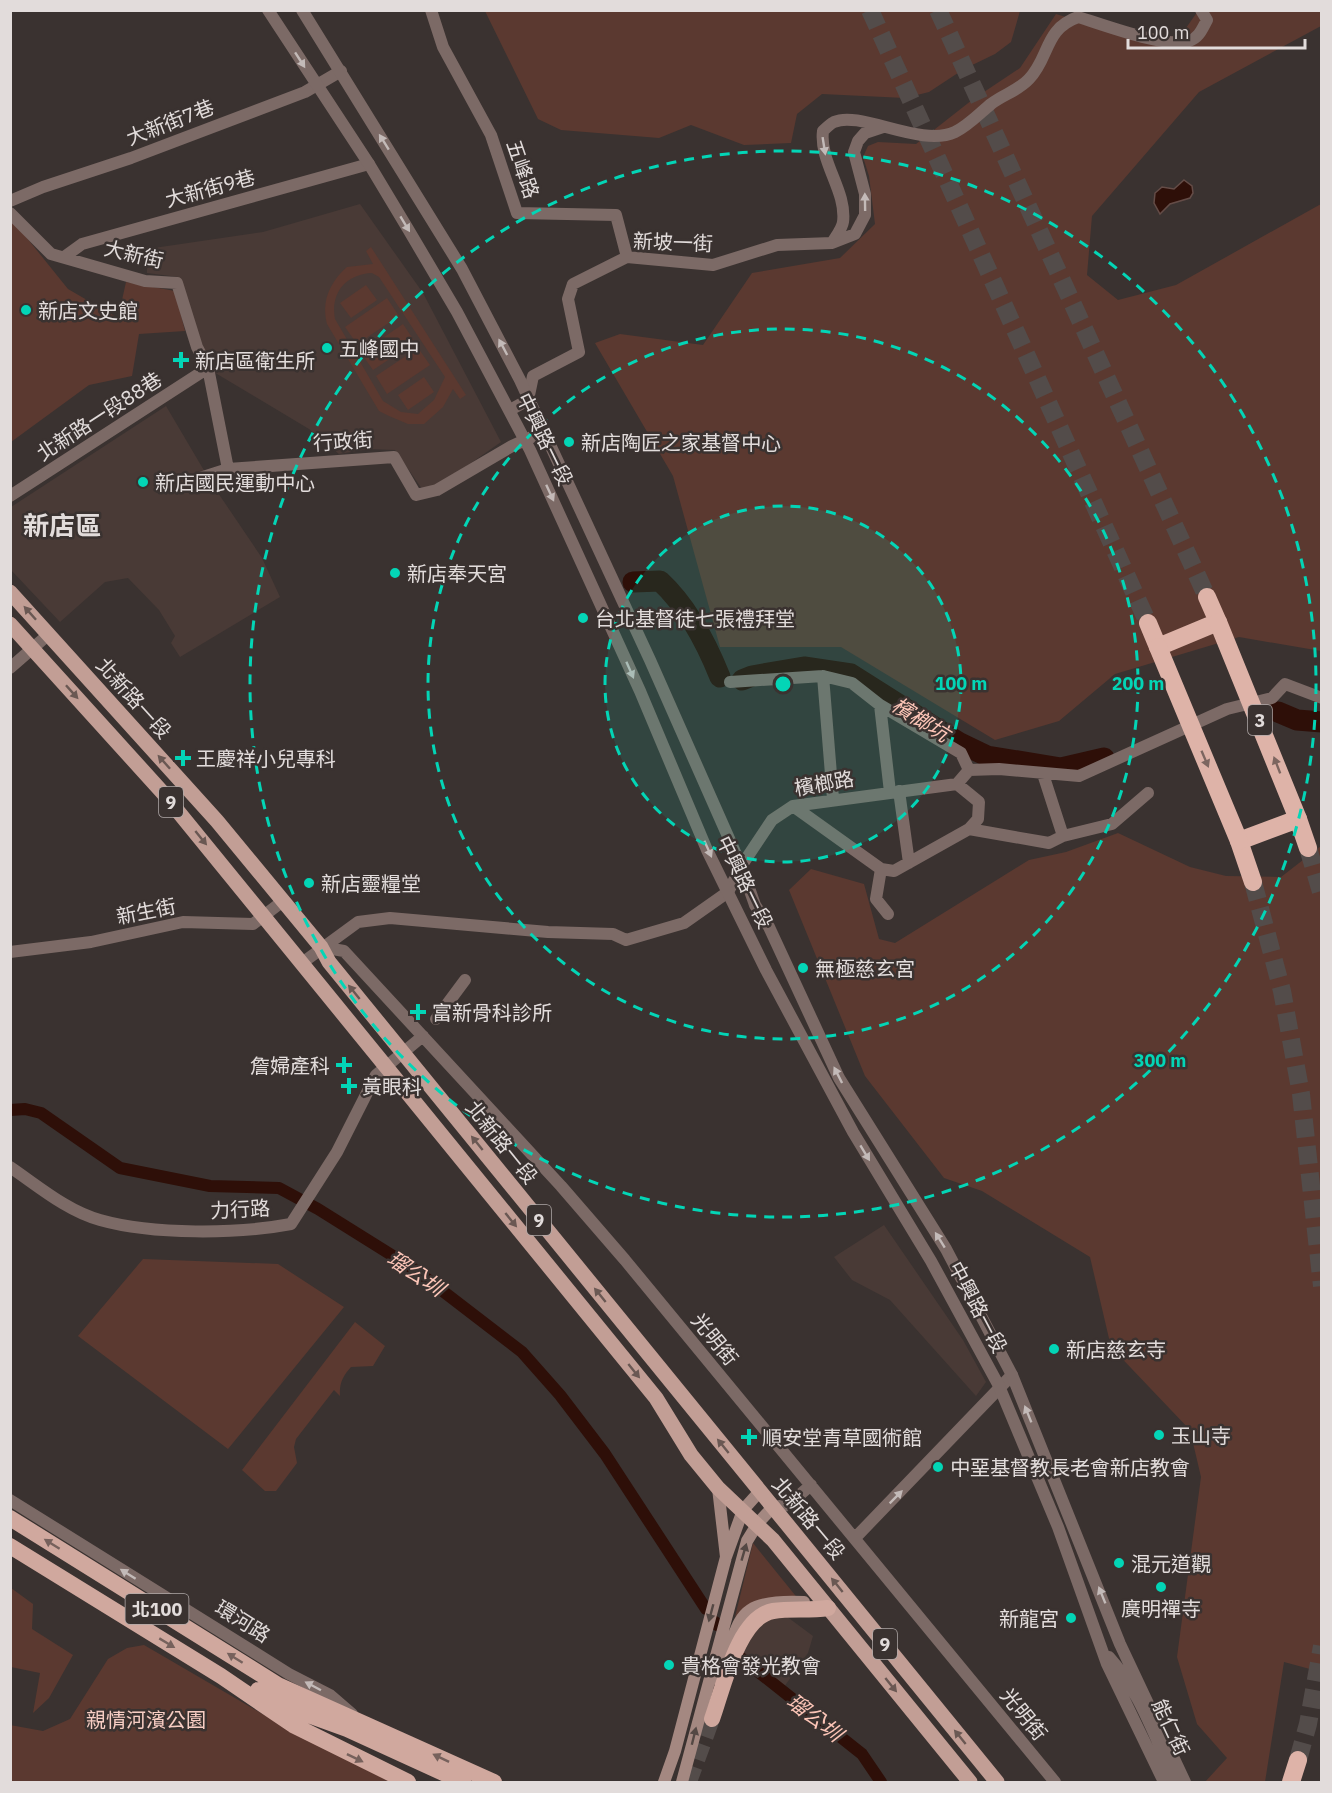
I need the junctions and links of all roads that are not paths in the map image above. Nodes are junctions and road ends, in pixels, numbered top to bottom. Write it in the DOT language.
graph roads {
  1 [pos="268,10"];
  2 [pos="302,10"];
  3 [pos="431,10"];
  4 [pos="1202,10"];
  5 [pos="341,71"];
  6 [pos="316,86"];
  7 [pos="883,127"];
  8 [pos="369,164"];
  9 [pos="10,201"];
  10 [pos="10,213"];
  11 [pos="832,243"];
  12 [pos="64,257"];
  13 [pos="627,257"];
  14 [pos="208,368"];
  15 [pos="528,400"];
  16 [pos="510,410"];
  17 [pos="544,431"];
  18 [pos="525,440"];
  19 [pos="228,469"];
  20 [pos="200,478"];
  21 [pos="10,496"];
  22 [pos="10,592"];
  23 [pos="1207,597"];
  24 [pos="1218,622"];
  25 [pos="1148,623"];
  26 [pos="10,624"];
  27 [pos="49,634"];
  28 [pos="1158,647"];
  29 [pos="33,649"];
  30 [pos="10,668"];
  31 [pos="823,676"];
  32 [pos="730,682"];
  33 [pos="1322,698"];
  34 [pos="880,705"];
  35 [pos="969,770"];
  36 [pos="1043,774"];
  37 [pos="957,784"];
  38 [pos="895,792"];
  39 [pos="1148,794"];
  40 [pos="833,799"];
  41 [pos="793,806"];
  42 [pos="1298,819"];
  43 [pos="969,829"];
  44 [pos="1063,836"];
  45 [pos="1239,841"];
  46 [pos="1308,848"];
  47 [pos="909,863"];
  48 [pos="742,868"];
  49 [pos="881,869"];
  50 [pos="1253,882"];
  51 [pos="728,892"];
  52 [pos="283,901"];
  53 [pos="888,914"];
  54 [pos="264,917"];
  55 [pos="321,947"];
  56 [pos="10,952"];
  57 [pos="302,963"];
  58 [pos="465,980"];
  59 [pos="436,1019"];
  60 [pos="423,1036"];
  61 [pos="403,1052"];
  62 [pos="385,1066"];
  63 [pos="10,1167"];
  64 [pos="1012,1375"];
  65 [pos="999,1386"];
  66 [pos="811,1485"];
  67 [pos="718,1488"];
  68 [pos="760,1491"];
  69 [pos="10,1500"];
  70 [pos="773,1507"];
  71 [pos="743,1510"];
  72 [pos="10,1518"];
  73 [pos="758,1523"];
  74 [pos="855,1538"];
  75 [pos="10,1546"];
  76 [pos="726,1557"];
  77 [pos="828,1608"];
  78 [pos="1120,1644"];
  79 [pos="1104,1652"];
  80 [pos="221,1676"];
  81 [pos="1131,1689"];
  82 [pos="705,1690"];
  83 [pos="268,1707"];
  84 [pos="712,1719"];
  85 [pos="360,1721"];
  86 [pos="1298,1760"];
  87 [pos="408,1782"];
  88 [pos="439,1782"];
  89 [pos="463,1782"];
  90 [pos="494,1782"];
  91 [pos="664,1782"];
  92 [pos="682,1782"];
  93 [pos="970,1782"];
  94 [pos="997,1782"];
  95 [pos="1055,1782"];
  96 [pos="1164,1782"];
  97 [pos="1176,1782"];
  98 [pos="1185,1782"];
  99 [pos="1291,1782"];
  1 -- 6 [label="street, 中興路一段, one-way"];
  2 -- 5 [label="street, 中興路一段"];
  3 -- 13 [label="street, 五峰路"];
  4 -- 7 [label="street"];
  5 -- 6 [label="street, 大新街7巷"];
  15 -- 5 [label="street, 中興路一段, one-way"];
  6 -- 8 [label="street, 中興路一段"];
  6 -- 9 [label="street, 大新街7巷"];
  11 -- 7 [label="street, 新坡一街, one-way"];
  7 -- 11 [label="street, one-way"];
  8 -- 12 [label="street, 大新街9巷"];
  8 -- 16 [label="street, 中興路一段, one-way"];
  10 -- 12 [label="street, 大新街"];
  11 -- 13 [label="street, 新坡一街"];
  12 -- 14 [label="street, 大新街"];
  13 -- 15 [label="street, 新坡一街"];
  14 -- 19 [label="street"];
  14 -- 21 [label="street, 北新路一段88巷"];
  15 -- 16 [label="street"];
  15 -- 17 [label="street, 中興路一段"];
  16 -- 18 [label="street, 中興路一段"];
  17 -- 18 [label="street"];
  17 -- 48 [label="street, 中興路一段"];
  18 -- 19 [label="street, 行政街"];
  18 -- 51 [label="street, 中興路一段, one-way"];
  19 -- 20 [label="street, 行政街"];
  27 -- 22 [label="main road, 北新路一段 / 9, one-way"];
  23 -- 24 [label="highway, 3"];
  24 -- 28 [label="highway"];
  42 -- 24 [label="highway, 3, one-way, bridge"];
  25 -- 28 [label="highway"];
  26 -- 29 [label="main road, 9"];
  27 -- 29 [label="street"];
  52 -- 27 [label="main road, 北新路一段 / 9, one-way"];
  28 -- 45 [label="highway, one-way, bridge"];
  29 -- 30 [label="street"];
  29 -- 54 [label="main road, 9, one-way"];
  31 -- 32 [label="street"];
  31 -- 34 [label="street"];
  31 -- 40 [label="street"];
  33 -- 36 [label="street"];
  34 -- 35 [label="street"];
  34 -- 38 [label="street"];
  35 -- 36 [label="street"];
  35 -- 37 [label="street"];
  36 -- 44 [label="street"];
  37 -- 38 [label="street, 檳榔路"];
  37 -- 43 [label="street"];
  38 -- 40 [label="street, 檳榔路"];
  38 -- 47 [label="street"];
  39 -- 44 [label="street"];
  40 -- 41 [label="street, 檳榔路"];
  41 -- 48 [label="street, 檳榔路"];
  41 -- 49 [label="street"];
  42 -- 45 [label="highway"];
  42 -- 46 [label="highway, 3"];
  43 -- 44 [label="street"];
  43 -- 47 [label="street"];
  45 -- 50 [label="highway"];
  47 -- 49 [label="street"];
  48 -- 51 [label="street, 檳榔路"];
  64 -- 48 [label="street, 中興路一段, one-way"];
  49 -- 53 [label="street"];
  51 -- 55 [label="street, 檳榔路"];
  51 -- 65 [label="street, 中興路一段, one-way"];
  52 -- 54 [label="street, 新生街"];
  52 -- 55 [label="main road, 北新路一段 / 9"];
  54 -- 56 [label="street, 新生街"];
  54 -- 57 [label="main road, 9"];
  55 -- 57 [label="street, 檳榔路"];
  55 -- 60 [label="street, 光明街"];
  61 -- 55 [label="main road, 北新路一段 / 9, one-way"];
  57 -- 62 [label="main road, 9"];
  58 -- 59 [label="street"];
  60 -- 61 [label="street, 力行路"];
  60 -- 66 [label="street, 光明街"];
  61 -- 62 [label="street, 力行路"];
  68 -- 61 [label="main road, 北新路一段 / 9, one-way"];
  62 -- 63 [label="street, 力行路"];
  62 -- 67 [label="main road, 9, one-way"];
  64 -- 65 [label="street"];
  78 -- 64 [label="street, 中興路一段, one-way"];
  74 -- 65 [label="street, one-way"];
  65 -- 79 [label="street, 中興路一段"];
  66 -- 70 [label="street"];
  66 -- 74 [label="street, 光明街"];
  67 -- 71 [label="main road, 9"];
  67 -- 76 [label="main road"];
  68 -- 70 [label="main road, 北新路一段 / 9"];
  68 -- 71 [label="main road"];
  85 -- 69 [label="street, 環河路, one-way"];
  70 -- 73 [label="main road"];
  94 -- 70 [label="main road, 北新路一段 / 9, one-way"];
  71 -- 73 [label="main road, 9"];
  71 -- 76 [label="main road"];
  85 -- 72 [label="highway, 環河路 / 北100, one-way"];
  73 -- 77 [label="main road, 9"];
  82 -- 73 [label="main road, one-way"];
  74 -- 95 [label="street, 光明街"];
  75 -- 80 [label="highway, 北100, one-way"];
  76 -- 91 [label="main road, one-way"];
  77 -- 82 [label="main road"];
  77 -- 84 [label="highway"];
  77 -- 93 [label="main road, 9, one-way"];
  78 -- 81 [label="street"];
  78 -- 98 [label="street, 中興路一段"];
  79 -- 81 [label="street"];
  79 -- 96 [label="street, 中興路一段"];
  80 -- 83 [label="highway, 北100"];
  80 -- 89 [label="highway, 北100"];
  81 -- 97 [label="street, 能仁街"];
  92 -- 82 [label="main road, one-way"];
  83 -- 87 [label="highway, 北100, one-way"];
  83 -- 88 [label="highway"];
  90 -- 85 [label="highway, 環河路 / 北100, one-way"];
  86 -- 99 [label="highway"];
}
